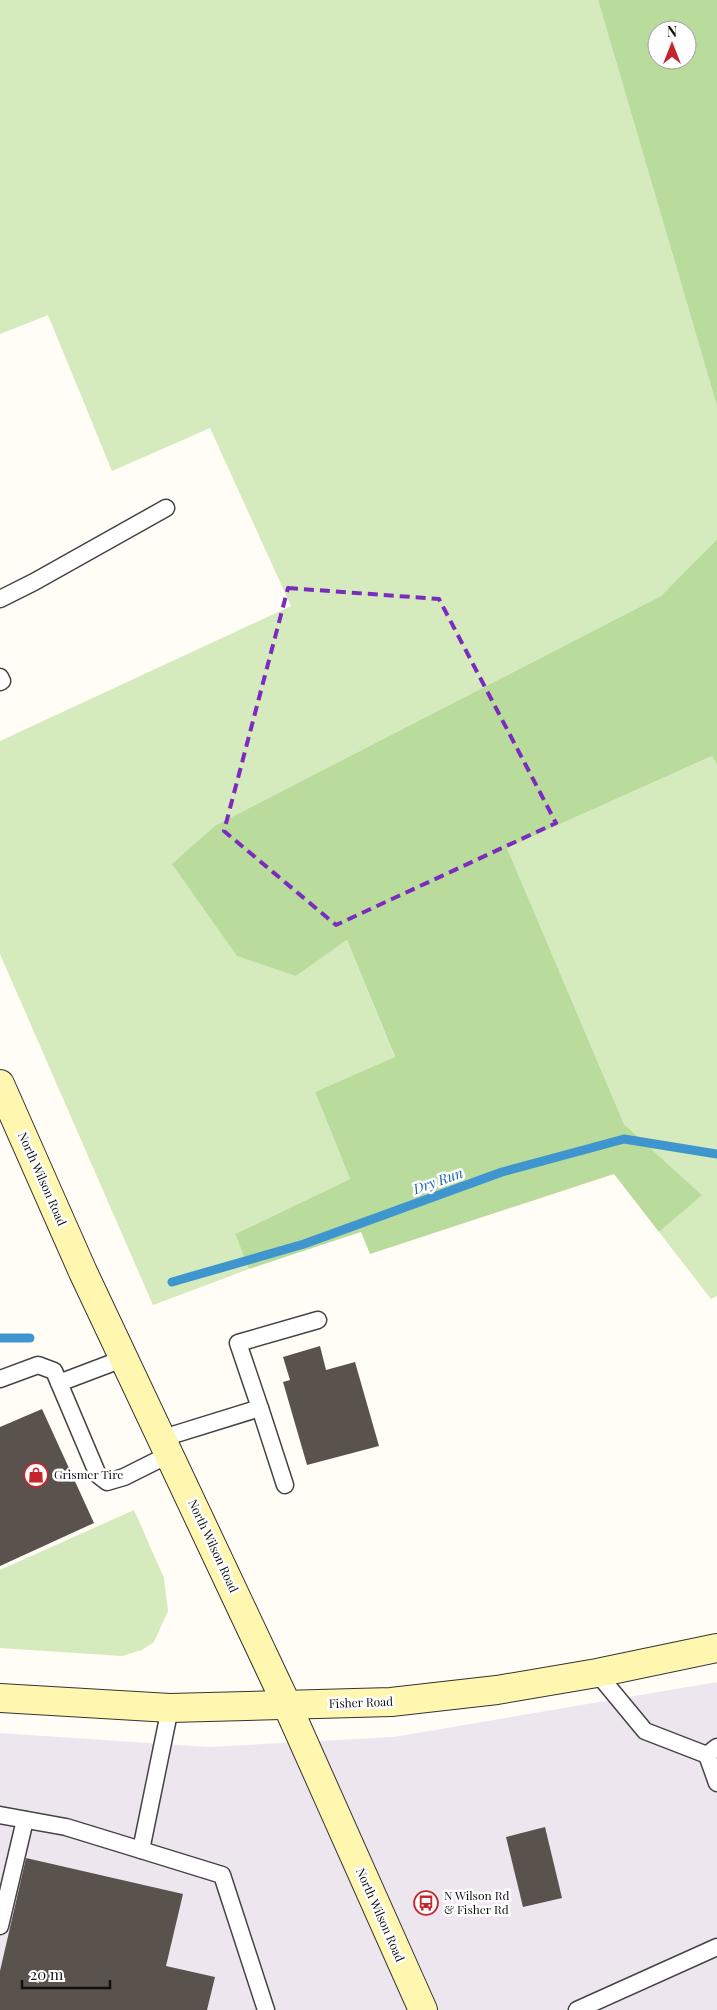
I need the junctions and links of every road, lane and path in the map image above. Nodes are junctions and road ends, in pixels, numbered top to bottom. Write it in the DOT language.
graph roads {
  1 [pos="166,508"];
  2 [pos="0,599"];
  3 [pos="0,677"];
  4 [pos="0,682"];
  5 [pos="0,1084"];
  6 [pos="318,1320"];
  7 [pos="125,1358"];
  8 [pos="0,1379"];
  9 [pos="59,1383"];
  10 [pos="260,1408"];
  11 [pos="166,1446"];
  12 [pos="285,1485"];
  13 [pos="717,1648"];
  14 [pos="597,1673"];
  15 [pos="0,1698"];
  16 [pos="287,1705"];
  17 [pos="170,1708"];
  18 [pos="712,1751"];
  19 [pos="717,1784"];
  20 [pos="0,1815"];
  21 [pos="25,1820"];
  22 [pos="141,1850"];
  23 [pos="0,1926"];
  24 [pos="717,1947"];
  25 [pos="266,2010"];
  26 [pos="422,2010"];
  27 [pos="577,2010"];
  1 -- 2 [label="lane"];
  3 -- 4 [label="lane"];
  5 -- 7 [label="main road, North Wilson Road"];
  6 -- 10 [label="lane"];
  7 -- 9 [label="lane"];
  7 -- 11 [label="main road, North Wilson Road"];
  8 -- 9 [label="lane"];
  9 -- 11 [label="lane"];
  10 -- 11 [label="lane"];
  10 -- 12 [label="lane"];
  11 -- 16 [label="main road, North Wilson Road"];
  13 -- 14 [label="main road, Fisher Road"];
  14 -- 16 [label="main road, Fisher Road"];
  14 -- 18 [label="lane"];
  15 -- 17 [label="main road, Fisher Road"];
  16 -- 17 [label="main road, Fisher Road"];
  16 -- 26 [label="main road, North Wilson Road"];
  17 -- 22 [label="lane"];
  18 -- 19 [label="lane"];
  20 -- 21 [label="lane"];
  21 -- 22 [label="lane"];
  21 -- 23 [label="lane"];
  22 -- 25 [label="lane"];
  24 -- 27 [label="lane"];
}
